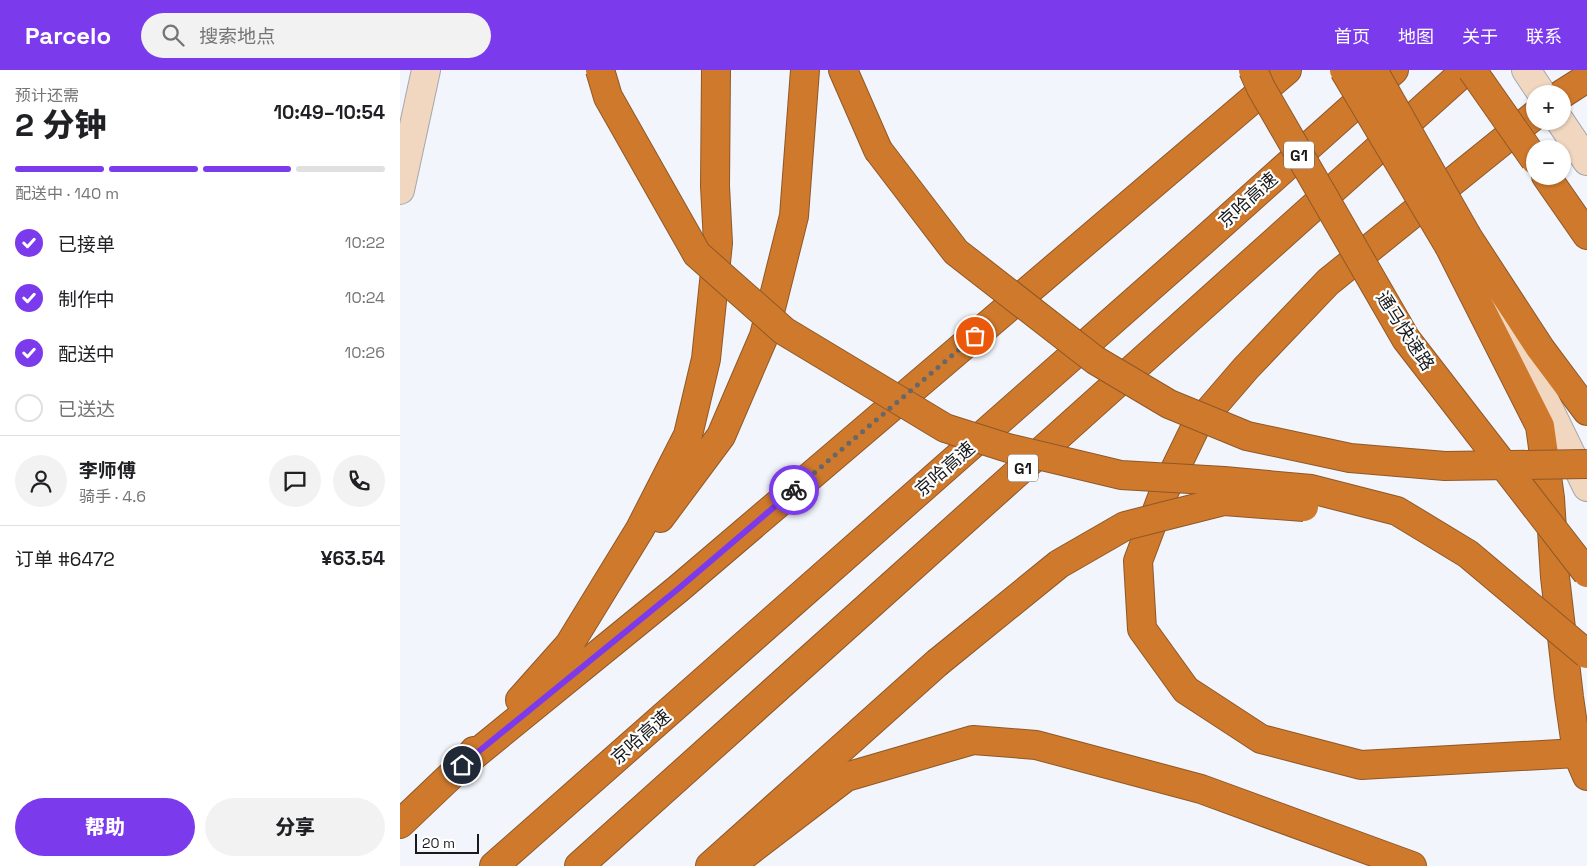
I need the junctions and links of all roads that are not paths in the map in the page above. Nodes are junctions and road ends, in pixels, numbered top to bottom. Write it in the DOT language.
graph roads {
  1 [pos="426,70"];
  2 [pos="600,70"];
  3 [pos="716,70"];
  4 [pos="805,70"];
  5 [pos="843,70"];
  6 [pos="1253,70"];
  7 [pos="1287,70"];
  8 [pos="1344,70"];
  9 [pos="1373,70"];
  10 [pos="1394,70"];
  11 [pos="1466,70"];
  12 [pos="1472,70"];
  13 [pos="1489,70"];
  14 [pos="1526,70"];
  15 [pos="1587,78"];
  16 [pos="1536,85"];
  17 [pos="1571,88"];
  18 [pos="1526,122"];
  19 [pos="1566,130"];
  20 [pos="1533,140"];
  21 [pos="1526,147"];
  22 [pos="1587,161"];
  23 [pos="1552,185"];
  24 [pos="1562,185"];
  25 [pos="400,190"];
  26 [pos="1587,226"];
  27 [pos="1587,235"];
  28 [pos="1458,241"];
  29 [pos="1587,411"];
  30 [pos="1587,464"];
  31 [pos="1587,487"];
  32 [pos="1468,554"];
  33 [pos="1587,573"];
  34 [pos="586,617"];
  35 [pos="1587,654"];
  36 [pos="1582,764"];
  37 [pos="462,765"];
  38 [pos="400,824"];
  39 [pos="494,866"];
  40 [pos="579,866"];
  41 [pos="710,866"];
  42 [pos="730,866"];
  43 [pos="1412,866"];
  1 -- 25 [label="street"];
  2 -- 32 [label="highway, bridge"];
  3 -- 34 [label="highway"];
  4 -- 34 [label="highway"];
  5 -- 30 [label="highway, bridge"];
  6 -- 33 [label="highway, 通马快速路, bridge"];
  7 -- 37 [label="highway"];
  8 -- 28 [label="highway, bridge"];
  8 -- 31 [label="street"];
  9 -- 28 [label="highway, bridge"];
  10 -- 39 [label="highway, 京哈高速 / G1"];
  11 -- 40 [label="highway, G1"];
  12 -- 21 [label="highway, bridge"];
  13 -- 20 [label="highway"];
  14 -- 16 [label="street"];
  15 -- 17 [label="highway"];
  18 -- 36 [label="highway"];
  19 -- 22 [label="street"];
  23 -- 27 [label="highway"];
  24 -- 26 [label="highway"];
  28 -- 29 [label="highway"];
  28 -- 36 [label="highway"];
  32 -- 35 [label="highway, bridge"];
  32 -- 41 [label="highway, bridge"];
  34 -- 37 [label="highway"];
  37 -- 38 [label="highway"];
  42 -- 43 [label="highway"];
}
